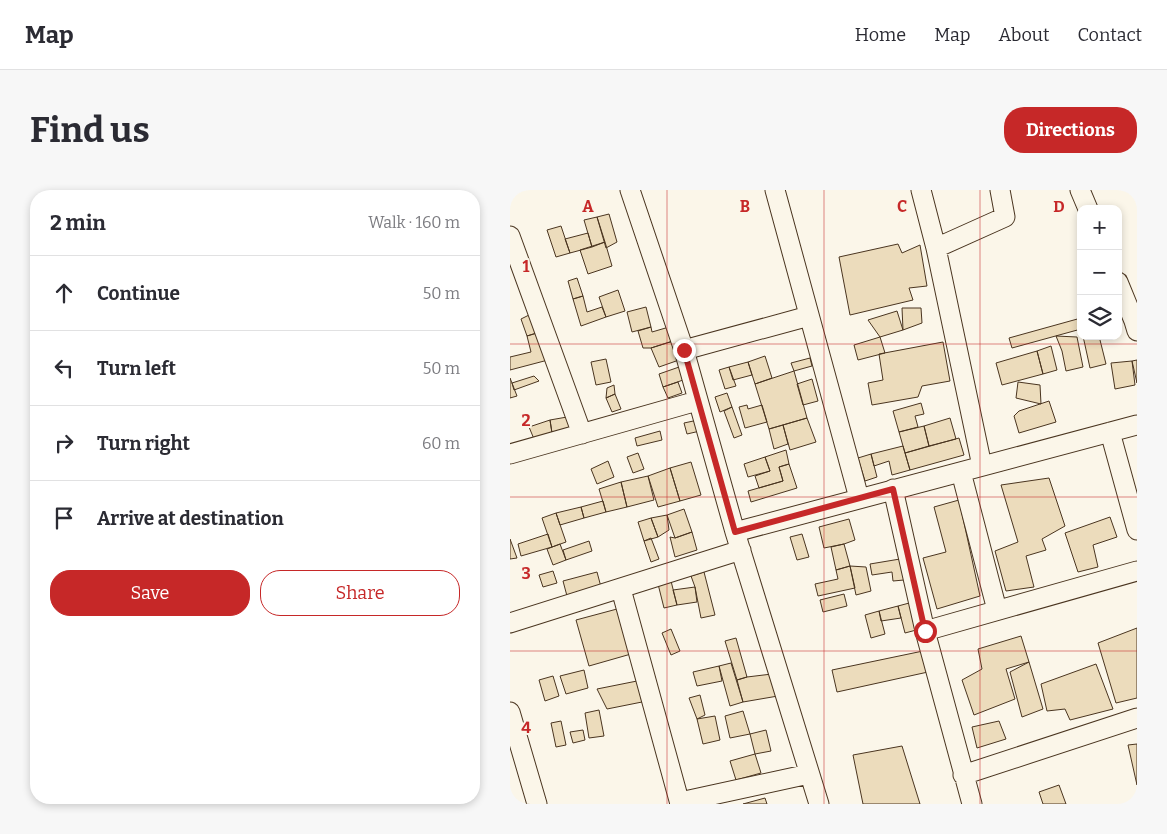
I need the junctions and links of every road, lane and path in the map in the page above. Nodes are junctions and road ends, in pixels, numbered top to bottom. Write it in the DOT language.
graph roads {
  1 [pos="630,190"];
  2 [pos="775,190"];
  3 [pos="921,190"];
  4 [pos="1000,190"];
  5 [pos="1014,190"];
  6 [pos="1080,190"];
  7 [pos="1086,205"];
  8 [pos="1005,217"];
  9 [pos="510,236"];
  10 [pos="936,248"];
  11 [pos="1122,291"];
  12 [pos="809,316"];
  13 [pos="1136,324"];
  14 [pos="684,350"];
  15 [pos="698,401"];
  16 [pos="1137,424"];
  17 [pos="1110,432"];
  18 [pos="582,434"];
  19 [pos="510,454"];
  20 [pos="982,466"];
  21 [pos="961,472"];
  22 [pos="893,489"];
  23 [pos="859,498"];
  24 [pos="1137,530"];
  25 [pos="735,532"];
  26 [pos="741,550"];
  27 [pos="1137,571"];
  28 [pos="621,589"];
  29 [pos="997,610"];
  30 [pos="510,623"];
  31 [pos="925,631"];
  32 [pos="510,712"];
  33 [pos="1137,718"];
  34 [pos="809,774"];
  35 [pos="963,774"];
  36 [pos="680,803"];
  37 [pos="537,804"];
  38 [pos="819,804"];
  39 [pos="972,804"];
  1 -- 14 [label="street"];
  2 -- 12 [label="street"];
  3 -- 10 [label="street"];
  4 -- 8 [label="street"];
  5 -- 8 [label="street"];
  6 -- 7 [label="street"];
  8 -- 10 [label="street"];
  9 -- 18 [label="street"];
  10 -- 20 [label="street"];
  11 -- 13 [label="street"];
  12 -- 14 [label="street"];
  12 -- 23 [label="street"];
  14 -- 15 [label="street"];
  15 -- 18 [label="street"];
  15 -- 25 [label="street"];
  16 -- 17 [label="street"];
  17 -- 20 [label="street"];
  17 -- 24 [label="street"];
  18 -- 19 [label="street"];
  20 -- 21 [label="street"];
  21 -- 22 [label="street"];
  21 -- 29 [label="street"];
  22 -- 23 [label="street"];
  22 -- 31 [label="street"];
  23 -- 25 [label="street"];
  25 -- 26 [label="street"];
  26 -- 28 [label="street"];
  26 -- 34 [label="street"];
  27 -- 29 [label="street"];
  28 -- 30 [label="street"];
  28 -- 36 [label="street"];
  29 -- 31 [label="street"];
  31 -- 35 [label="street"];
  32 -- 37 [label="street"];
  33 -- 35 [label="street"];
  34 -- 36 [label="street"];
  34 -- 38 [label="street"];
  35 -- 39 [label="street"];
}
